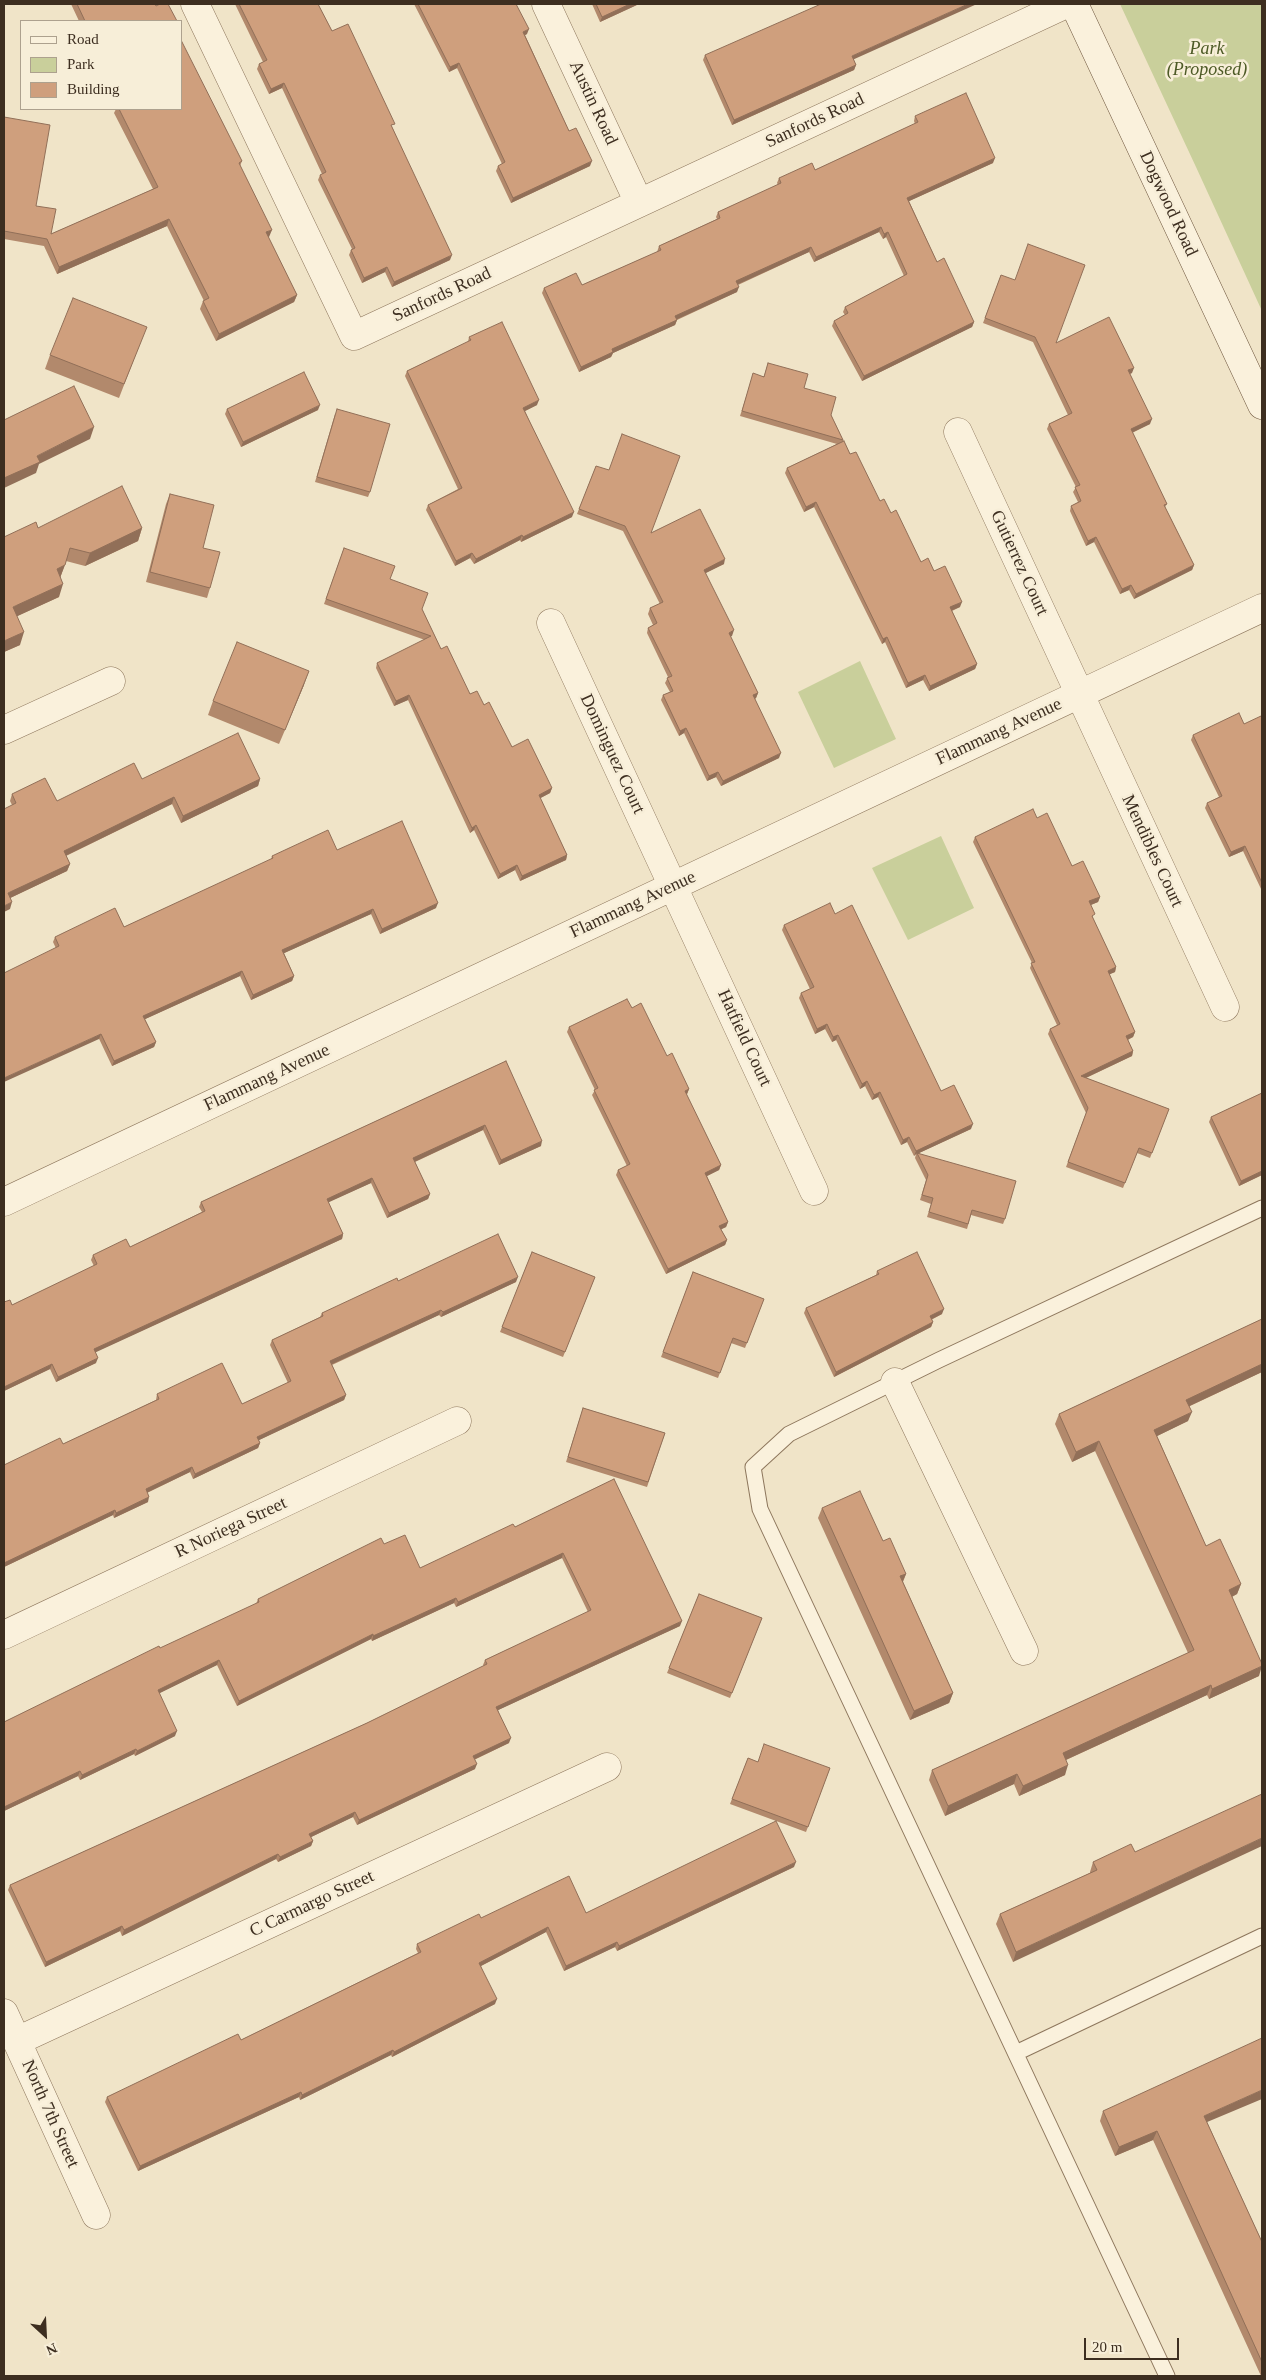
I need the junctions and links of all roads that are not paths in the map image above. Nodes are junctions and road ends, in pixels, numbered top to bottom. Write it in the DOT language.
graph roads {
  1 [pos="196,4"];
  2 [pos="546,4"];
  3 [pos="1066,4"];
  4 [pos="1074,4"];
  5 [pos="639,203"];
  6 [pos="1262,405"];
  7 [pos="958,432"];
  8 [pos="1262,608"];
  9 [pos="551,623"];
  10 [pos="111,681"];
  11 [pos="1080,694"];
  12 [pos="4,730"];
  13 [pos="673,886"];
  14 [pos="1225,1007"];
  15 [pos="814,1190"];
  16 [pos="4,1202"];
  17 [pos="1262,1208"];
  18 [pos="895,1382"];
  19 [pos="457,1421"];
  20 [pos="4,1635"];
  21 [pos="1024,1651"];
  22 [pos="607,1767"];
  23 [pos="1262,1936"];
  24 [pos="4,2013"];
  25 [pos="18,2041"];
  26 [pos="1016,2053"];
  27 [pos="96,2215"];
  28 [pos="1167,2376"];
  1 -- 5 [label="street, Sanfords Road"];
  2 -- 5 [label="street, Austin Road"];
  3 -- 5 [label="street, Sanfords Road"];
  4 -- 6 [label="street, Dogwood Road"];
  7 -- 11 [label="street, Gutierrez Court"];
  8 -- 11 [label="street, Flammang Avenue"];
  9 -- 13 [label="street, Dominguez Court"];
  10 -- 12 [label="street"];
  11 -- 13 [label="street, Flammang Avenue"];
  11 -- 14 [label="street, Mendibles Court"];
  13 -- 15 [label="street, Hatfield Court"];
  13 -- 16 [label="street, Flammang Avenue"];
  17 -- 18 [label="lane"];
  18 -- 21 [label="street"];
  18 -- 26 [label="lane"];
  19 -- 20 [label="street, R Noriega Street"];
  22 -- 25 [label="street, C Carmargo Street"];
  23 -- 26 [label="lane"];
  24 -- 25 [label="street, North 7th Street"];
  25 -- 27 [label="street, North 7th Street"];
  26 -- 28 [label="lane"];
}
